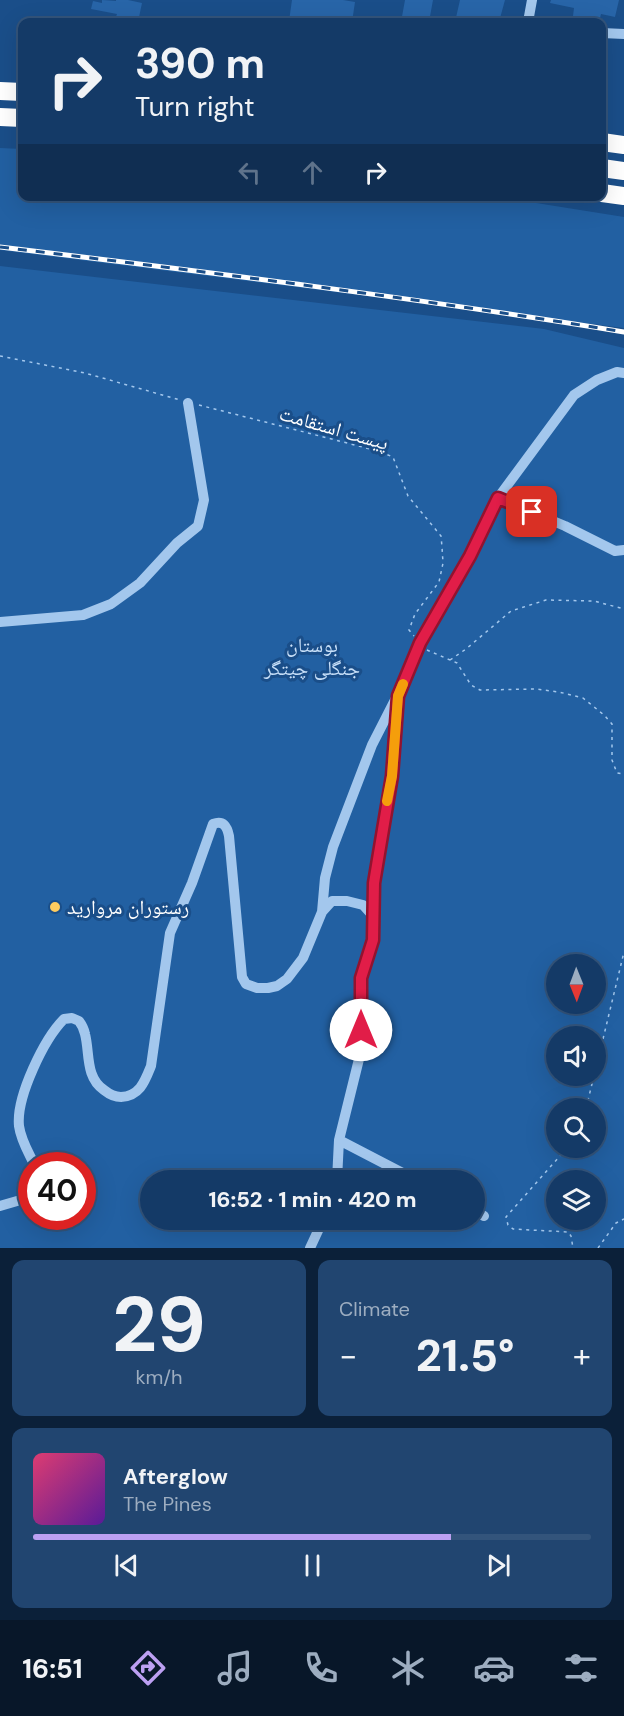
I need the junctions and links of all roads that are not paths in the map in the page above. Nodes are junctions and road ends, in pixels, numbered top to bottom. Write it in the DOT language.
graph roads {
  1 [pos="532,0"];
  2 [pos="529,18"];
  3 [pos="606,33"];
  4 [pos="624,34"];
  5 [pos="0,91"];
  6 [pos="18,92"];
  7 [pos="0,117"];
  8 [pos="18,118"];
  9 [pos="606,143"];
  10 [pos="624,145"];
  11 [pos="606,169"];
  12 [pos="624,171"];
  13 [pos="606,194"];
  14 [pos="624,196"];
  15 [pos="624,373"];
  16 [pos="188,403"];
  17 [pos="498,498"];
  18 [pos="624,550"];
  19 [pos="0,622"];
  20 [pos="398,696"];
  21 [pos="322,912"];
  22 [pos="373,916"];
  23 [pos="339,1140"];
  24 [pos="28,1152"];
  25 [pos="337,1170"];
  26 [pos="397,1170"];
  27 [pos="18,1201"];
  28 [pos="0,1206"];
  29 [pos="318,1230"];
  30 [pos="310,1248"];
  1 -- 2 [label="street"];
  3 -- 4 [label="street"];
  5 -- 6 [label="highway"];
  7 -- 8 [label="highway"];
  9 -- 10 [label="highway"];
  11 -- 12 [label="highway"];
  13 -- 14 [label="highway"];
  15 -- 17 [label="street"];
  16 -- 19 [label="street"];
  17 -- 18 [label="street"];
  17 -- 20 [label="street"];
  20 -- 21 [label="street"];
  20 -- 22 [label="street"];
  21 -- 22 [label="street"];
  21 -- 24 [label="street"];
  22 -- 23 [label="street"];
  23 -- 25 [label="street"];
  23 -- 26 [label="street"];
  27 -- 28 [label="street"];
  29 -- 30 [label="street"];
}
